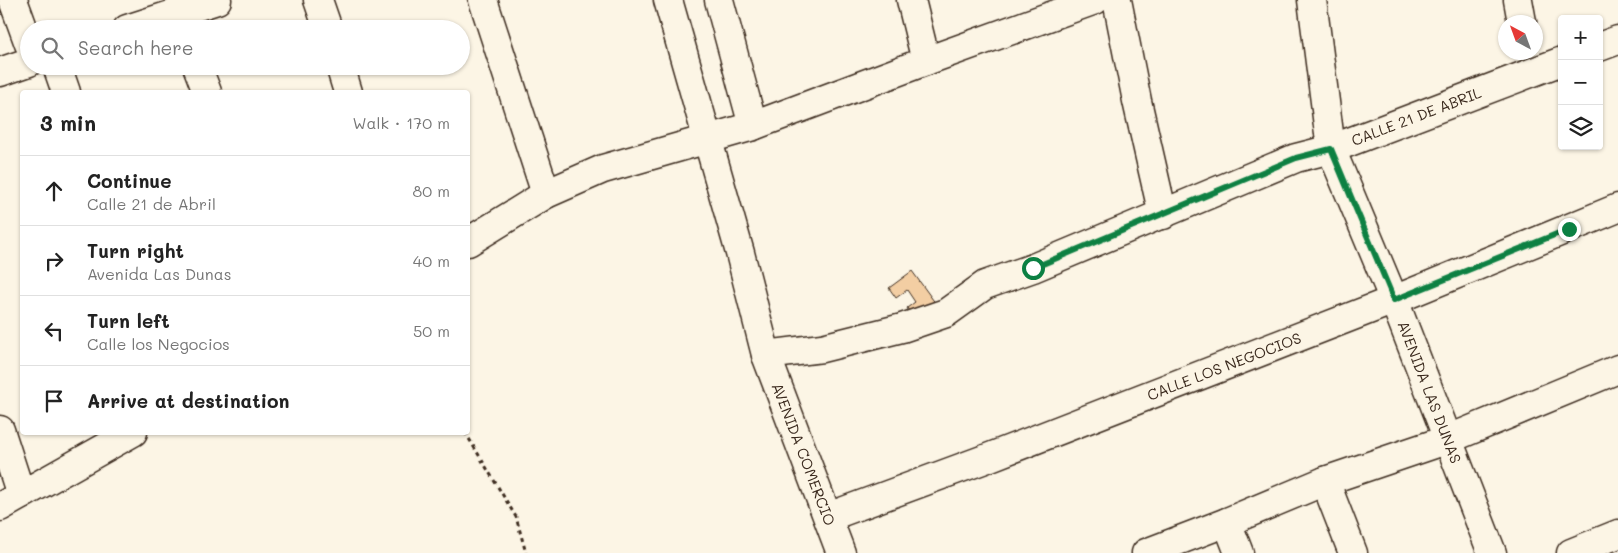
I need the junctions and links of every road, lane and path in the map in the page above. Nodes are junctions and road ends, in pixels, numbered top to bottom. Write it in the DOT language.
graph roads {
  1 [pos="13,0"];
  2 [pos="217,0"];
  3 [pos="318,0"];
  4 [pos="483,0"];
  5 [pos="668,0"];
  6 [pos="719,0"];
  7 [pos="910,0"];
  8 [pos="1095,0"];
  9 [pos="1116,0"];
  10 [pos="1312,0"];
  11 [pos="1518,0"];
  12 [pos="179,13"];
  13 [pos="1521,15"];
  14 [pos="20,20"];
  15 [pos="156,20"];
  16 [pos="325,20"];
  17 [pos="1618,40"];
  18 [pos="1603,46"];
  19 [pos="926,61"];
  20 [pos="1558,61"];
  21 [pos="1529,62"];
  22 [pos="20,65"];
  23 [pos="0,72"];
  24 [pos="61,75"];
  25 [pos="201,75"];
  26 [pos="343,75"];
  27 [pos="65,90"];
  28 [pos="206,90"];
  29 [pos="347,90"];
  30 [pos="753,126"];
  31 [pos="708,139"];
  32 [pos="1331,149"];
  33 [pos="546,194"];
  34 [pos="1618,208"];
  35 [pos="1163,215"];
  36 [pos="470,241"];
  37 [pos="1394,300"];
  38 [pos="766,355"];
  39 [pos="1618,369"];
  40 [pos="0,430"];
  41 [pos="127,435"];
  42 [pos="467,435"];
  43 [pos="1449,439"];
  44 [pos="1325,480"];
  45 [pos="10,501"];
  46 [pos="828,517"];
  47 [pos="1227,522"];
  48 [pos="1618,534"];
  49 [pos="526,553"];
  50 [pos="842,553"];
  51 [pos="1146,553"];
  52 [pos="1239,553"];
  53 [pos="1353,553"];
  54 [pos="1492,553"];
  55 [pos="1571,553"];
  1 -- 14 [label="street"];
  2 -- 12 [label="street"];
  3 -- 16 [label="street"];
  4 -- 33 [label="street"];
  5 -- 31 [label="street, AVENIDA COMERCIO"];
  6 -- 30 [label="street"];
  7 -- 19 [label="street"];
  8 -- 19 [label="street"];
  9 -- 35 [label="street"];
  10 -- 32 [label="street, AVENIDA LAS DUNAS"];
  11 -- 13 [label="street"];
  12 -- 15 [label="street"];
  17 -- 18 [label="street"];
  19 -- 30 [label="street"];
  20 -- 21 [label="street, CALLE 21 DE ABRIL"];
  21 -- 32 [label="street, CALLE 21 DE ABRIL"];
  22 -- 23 [label="street"];
  24 -- 27 [label="street"];
  25 -- 28 [label="street"];
  26 -- 29 [label="street"];
  30 -- 31 [label="street"];
  31 -- 33 [label="street"];
  31 -- 38 [label="street, AVENIDA COMERCIO"];
  32 -- 35 [label="street, CALLE 21 DE ABRIL"];
  32 -- 37 [label="street, AVENIDA LAS DUNAS"];
  33 -- 36 [label="street"];
  34 -- 37 [label="street, CALLE LOS NEGOCIOS"];
  35 -- 38 [label="street, CALLE 21 DE ABRIL"];
  37 -- 43 [label="street, AVENIDA LAS DUNAS"];
  37 -- 46 [label="street, CALLE LOS NEGOCIOS"];
  38 -- 46 [label="street, AVENIDA COMERCIO"];
  39 -- 43 [label="street"];
  40 -- 45 [label="street"];
  41 -- 45 [label="street"];
  42 -- 49 [label="path"];
  43 -- 44 [label="street"];
  43 -- 54 [label="street, AVENIDA LAS DUNAS"];
  44 -- 47 [label="street"];
  44 -- 53 [label="street"];
  46 -- 50 [label="street, AVENIDA COMERCIO"];
  47 -- 51 [label="street"];
  47 -- 52 [label="street"];
  48 -- 55 [label="street"];
}
